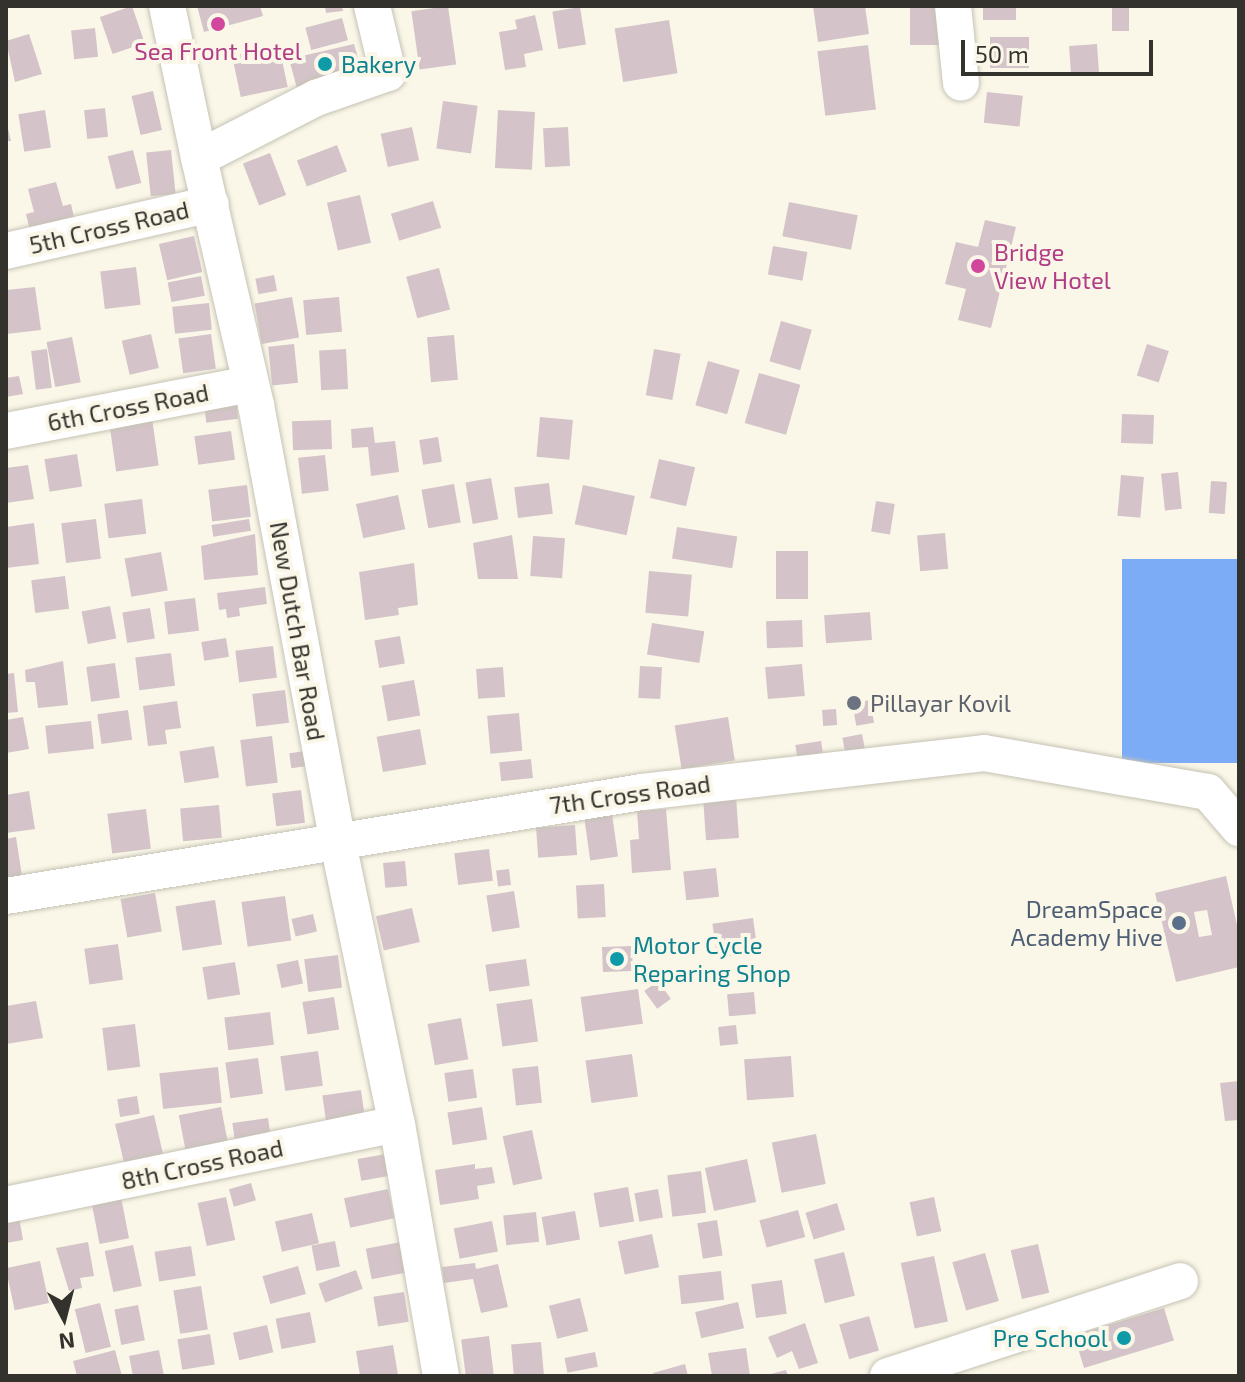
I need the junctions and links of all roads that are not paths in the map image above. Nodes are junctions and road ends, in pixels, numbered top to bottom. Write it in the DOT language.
graph roads {
  1 [pos="167,6"];
  2 [pos="372,6"];
  3 [pos="953,6"];
  4 [pos="961,83"];
  5 [pos="199,158"];
  6 [pos="211,204"];
  7 [pos="6,251"];
  8 [pos="250,384"];
  9 [pos="6,431"];
  10 [pos="1239,828"];
  11 [pos="337,838"];
  12 [pos="6,896"];
  13 [pos="397,1124"];
  14 [pos="6,1205"];
  15 [pos="1180,1281"];
  16 [pos="441,1376"];
  17 [pos="888,1376"];
  1 -- 5 [label="street, New Dutch Bar Road"];
  2 -- 5 [label="street"];
  3 -- 4 [label="street"];
  5 -- 6 [label="street, New Dutch Bar Road"];
  6 -- 7 [label="street, 5th Cross Road"];
  6 -- 8 [label="street, New Dutch Bar Road"];
  8 -- 9 [label="street, 6th Cross Road"];
  8 -- 11 [label="street, New Dutch Bar Road"];
  10 -- 11 [label="street, 7th Cross Road"];
  11 -- 12 [label="street, 7th Cross Road"];
  11 -- 13 [label="street, New Dutch Bar Road"];
  13 -- 14 [label="street, 8th Cross Road"];
  13 -- 16 [label="street, New Dutch Bar Road"];
  15 -- 17 [label="street"];
}
